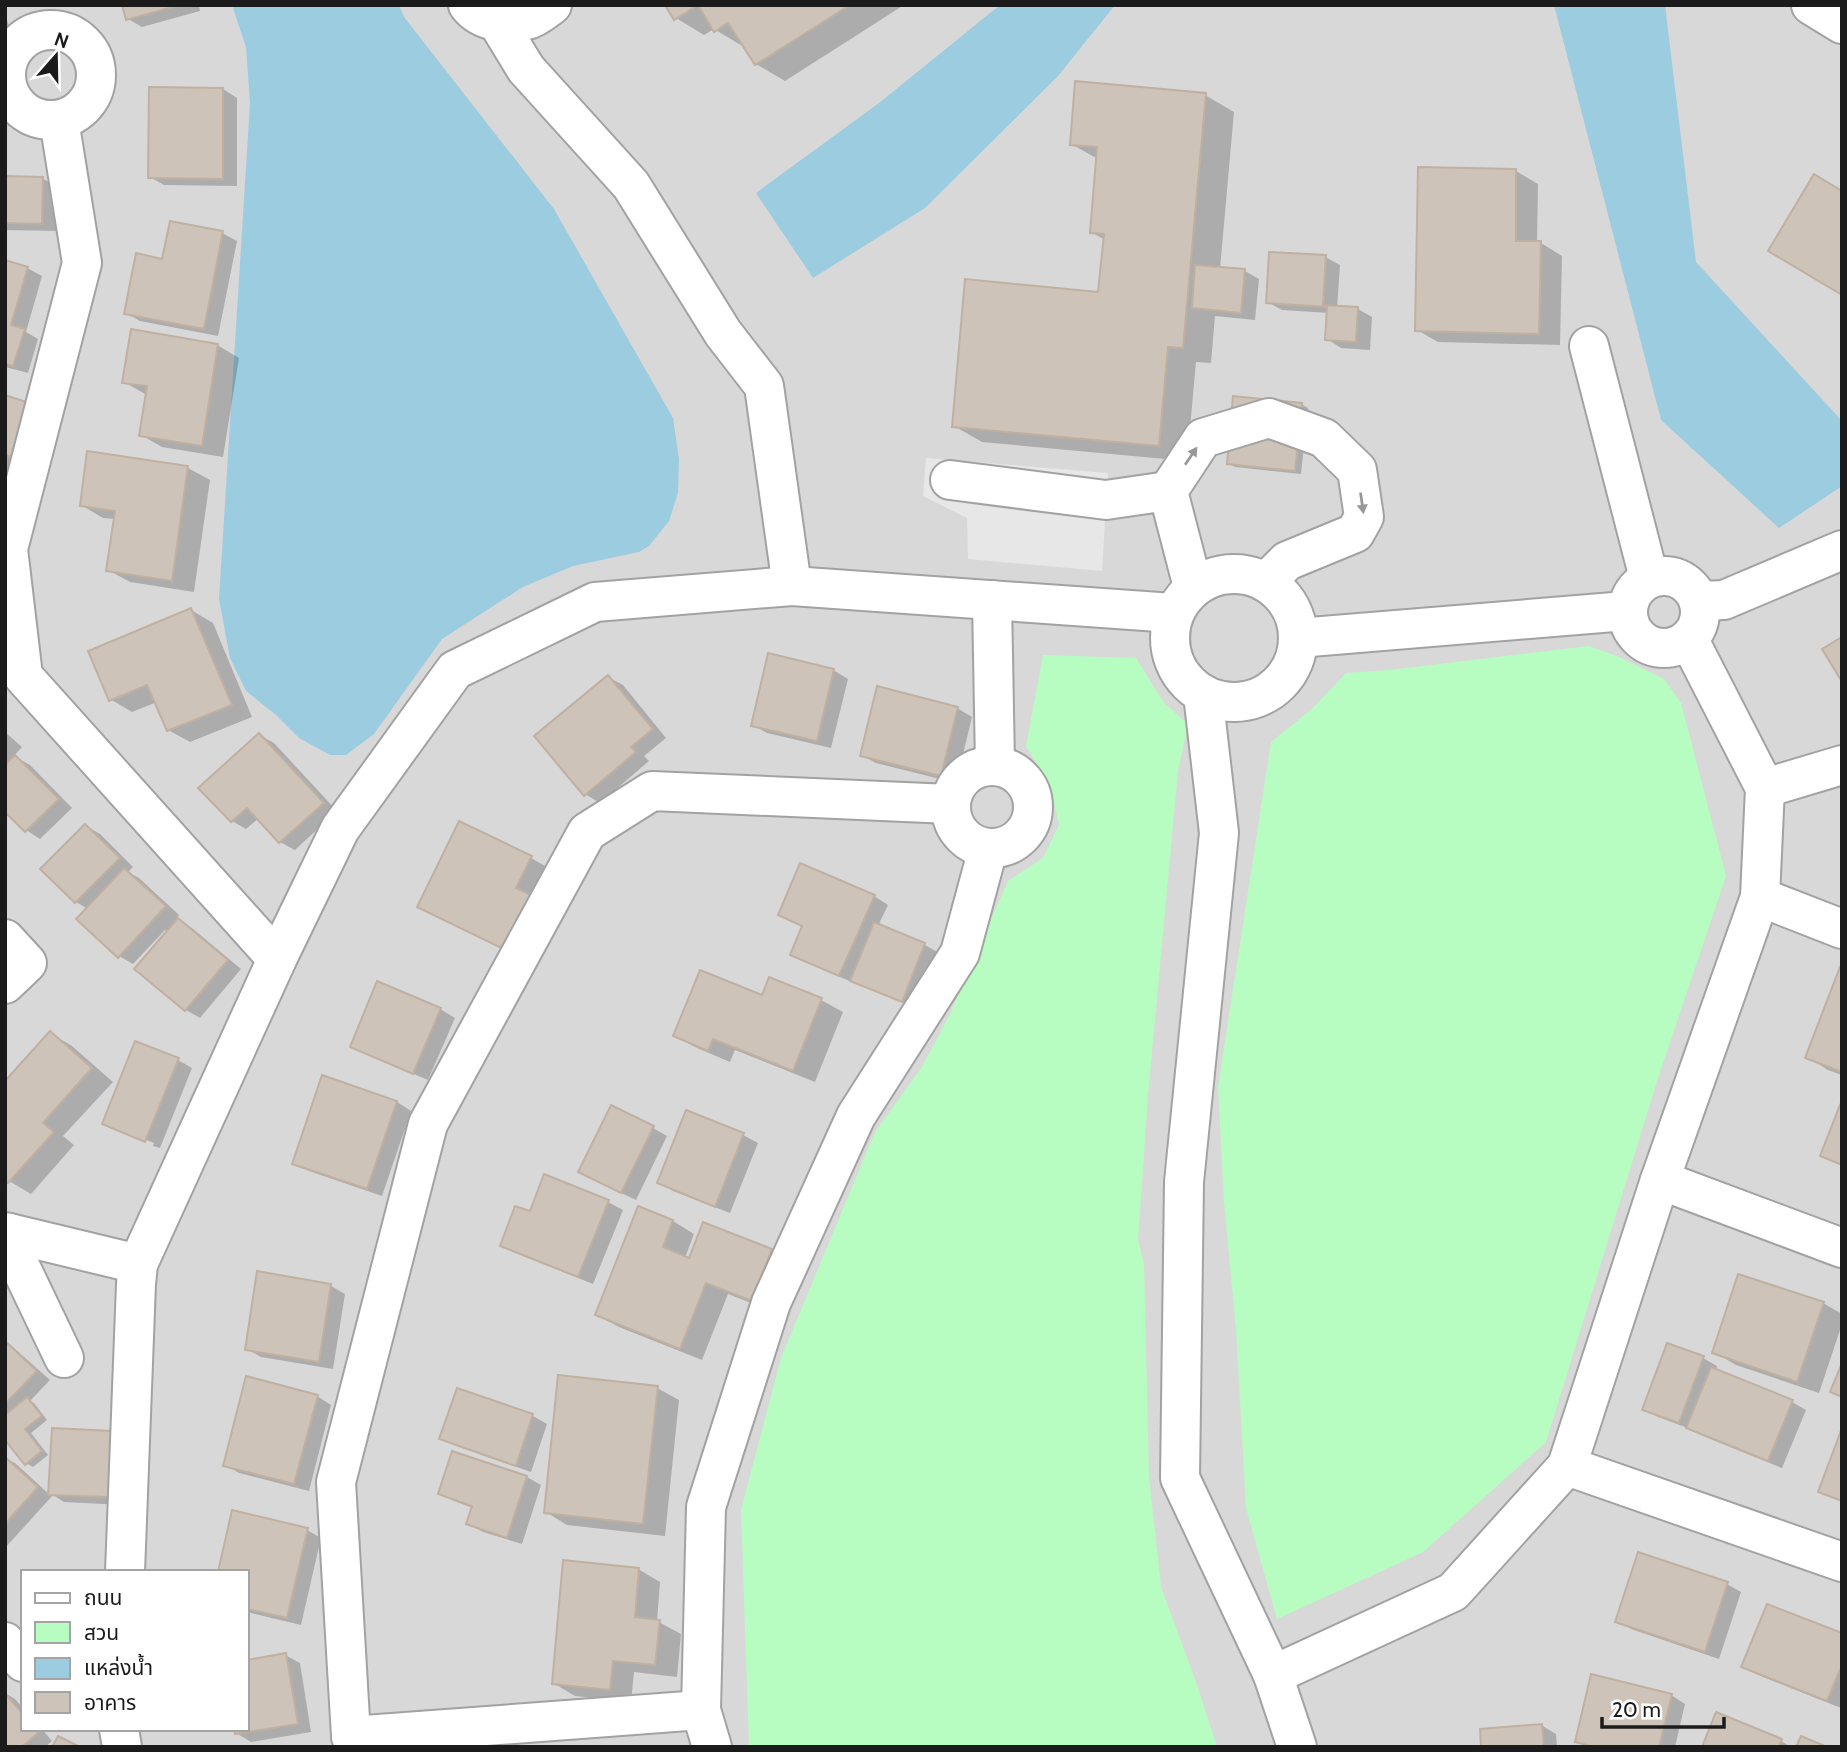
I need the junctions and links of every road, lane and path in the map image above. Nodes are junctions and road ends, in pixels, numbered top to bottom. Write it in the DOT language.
graph roads {
  1 [pos="552,5"];
  2 [pos="1811,5"];
  3 [pos="483,14"];
  4 [pos="37,18"];
  5 [pos="1842,24"];
  6 [pos="59,120"];
  7 [pos="1590,346"];
  8 [pos="950,480"];
  9 [pos="1168,491"];
  10 [pos="1842,550"];
  11 [pos="1648,578"];
  12 [pos="1266,582"];
  13 [pos="792,586"];
  14 [pos="992,600"];
  15 [pos="1183,600"];
  16 [pos="1700,601"];
  17 [pos="1626,611"];
  18 [pos="1298,638"];
  19 [pos="1689,640"];
  20 [pos="1203,694"];
  21 [pos="995,765"];
  22 [pos="1842,765"];
  23 [pos="1765,788"];
  24 [pos="950,804"];
  25 [pos="988,849"];
  26 [pos="1760,897"];
  27 [pos="1842,929"];
  28 [pos="5,939"];
  29 [pos="277,959"];
  30 [pos="5,984"];
  31 [pos="1660,1180"];
  32 [pos="7,1233"];
  33 [pos="1842,1248"];
  34 [pos="138,1264"];
  35 [pos="64,1358"];
  36 [pos="1567,1466"];
  37 [pos="1842,1562"];
  38 [pos="125,1570"];
  39 [pos="5,1642"];
  40 [pos="21,1660"];
  41 [pos="1273,1675"];
  42 [pos="701,1710"];
  43 [pos="352,1741"];
  44 [pos="712,1747"];
  45 [pos="1297,1747"];
  1 -- 3 [label="street"];
  2 -- 5 [label="street"];
  3 -- 13 [label="street"];
  4 -- 6 [label="street"];
  4 -- 6 [label="street"];
  6 -- 29 [label="street"];
  7 -- 11 [label="street"];
  8 -- 9 [label="street"];
  9 -- 12 [label="street, one-way"];
  9 -- 15 [label="street"];
  10 -- 16 [label="street"];
  11 -- 16 [label="street"];
  11 -- 17 [label="street"];
  12 -- 15 [label="street"];
  12 -- 18 [label="street"];
  13 -- 14 [label="street"];
  13 -- 29 [label="street"];
  14 -- 15 [label="street"];
  14 -- 21 [label="street"];
  15 -- 20 [label="street"];
  16 -- 19 [label="street"];
  17 -- 18 [label="street"];
  17 -- 19 [label="street"];
  18 -- 20 [label="street"];
  19 -- 23 [label="street"];
  20 -- 41 [label="street"];
  21 -- 24 [label="street"];
  21 -- 25 [label="street"];
  22 -- 23 [label="street"];
  23 -- 26 [label="street"];
  24 -- 25 [label="street"];
  24 -- 43 [label="street"];
  25 -- 42 [label="street"];
  26 -- 27 [label="street"];
  26 -- 31 [label="street"];
  28 -- 30 [label="street"];
  29 -- 34 [label="street"];
  31 -- 33 [label="street"];
  31 -- 36 [label="street"];
  32 -- 34 [label="street"];
  32 -- 35 [label="street"];
  34 -- 38 [label="street"];
  36 -- 37 [label="street"];
  36 -- 41 [label="street"];
  39 -- 40 [label="street"];
  41 -- 45 [label="street"];
  42 -- 43 [label="street"];
  42 -- 44 [label="street"];
}
